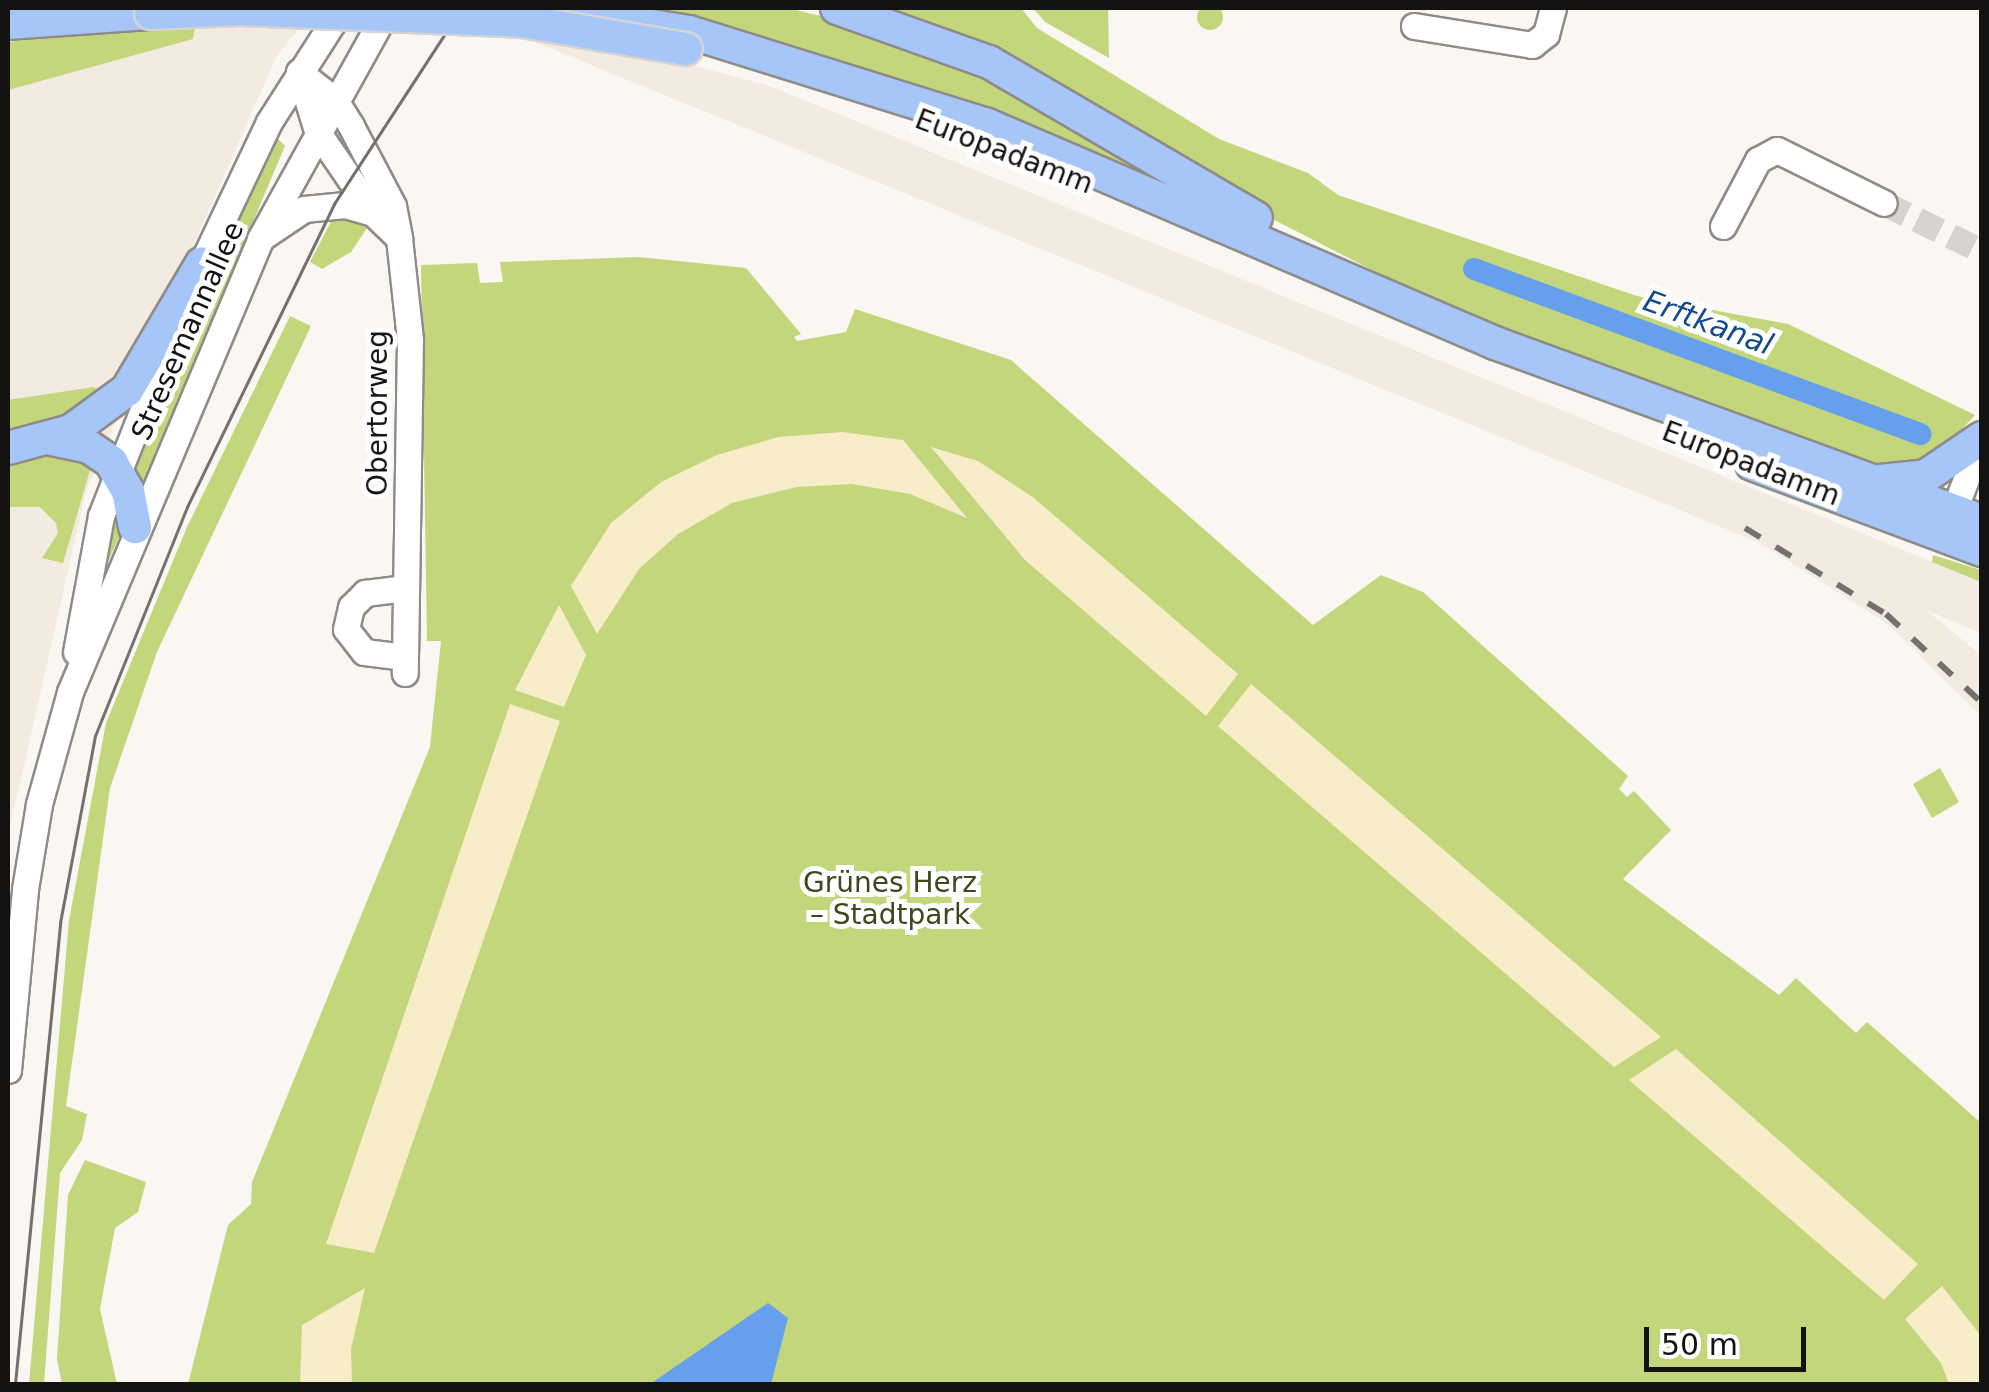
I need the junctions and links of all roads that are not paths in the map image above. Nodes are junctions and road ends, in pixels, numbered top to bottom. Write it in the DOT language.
graph roads {
  1 [pos="30,8"];
  2 [pos="342,8"];
  3 [pos="388,8"];
  4 [pos="539,8"];
  5 [pos="837,8"];
  6 [pos="1553,8"];
  7 [pos="8,10"];
  8 [pos="68,19"];
  9 [pos="8,23"];
  10 [pos="1414,26"];
  11 [pos="8,32"];
  12 [pos="688,40"];
  13 [pos="299,72"];
  14 [pos="335,100"];
  15 [pos="317,132"];
  16 [pos="1884,203"];
  17 [pos="372,213"];
  18 [pos="1722,226"];
  19 [pos="400,238"];
  20 [pos="260,239"];
  21 [pos="202,262"];
  22 [pos="1495,343"];
  23 [pos="1981,438"];
  24 [pos="52,439"];
  25 [pos="8,448"];
  26 [pos="117,470"];
  27 [pos="1856,479"];
  28 [pos="1960,524"];
  29 [pos="135,528"];
  30 [pos="1982,550"];
  31 [pos="406,588"];
  32 [pos="70,692"];
  33 [pos="8,1070"];
  1 -- 7 [label="main road"];
  2 -- 13 [label="street, Stresemannallee"];
  3 -- 14 [label="street, Stresemannallee"];
  4 -- 12 [label="main road, Europadamm"];
  5 -- 22 [label="main road"];
  6 -- 10 [label="street"];
  8 -- 9 [label="main road, Europadamm"];
  8 -- 11 [label="main road"];
  8 -- 12 [label="main road, Europadamm, bridge"];
  12 -- 22 [label="main road, Europadamm"];
  12 -- 28 [label="main road, Europadamm"];
  13 -- 14 [label="street, Obertorweg"];
  13 -- 15 [label="street"];
  13 -- 21 [label="street, Stresemannallee"];
  14 -- 15 [label="street, Stresemannallee"];
  14 -- 19 [label="street, Obertorweg"];
  15 -- 17 [label="street"];
  15 -- 20 [label="street, Stresemannallee"];
  16 -- 18 [label="street"];
  17 -- 19 [label="street"];
  17 -- 20 [label="street"];
  19 -- 31 [label="street, Obertorweg"];
  20 -- 29 [label="street, Stresemannallee"];
  21 -- 24 [label="main road"];
  21 -- 26 [label="street, Stresemannallee"];
  22 -- 27 [label="main road, Europadamm"];
  23 -- 27 [label="main road"];
  23 -- 28 [label="street"];
  24 -- 25 [label="main road"];
  24 -- 26 [label="main road"];
  26 -- 29 [label="main road"];
  26 -- 32 [label="street, Stresemannallee"];
  27 -- 28 [label="main road, Europadamm"];
  28 -- 30 [label="main road"];
  29 -- 32 [label="street, Stresemannallee"];
  31 -- 31 [label="street, Obertorweg"];
  32 -- 33 [label="street, Stresemannallee"];
}
